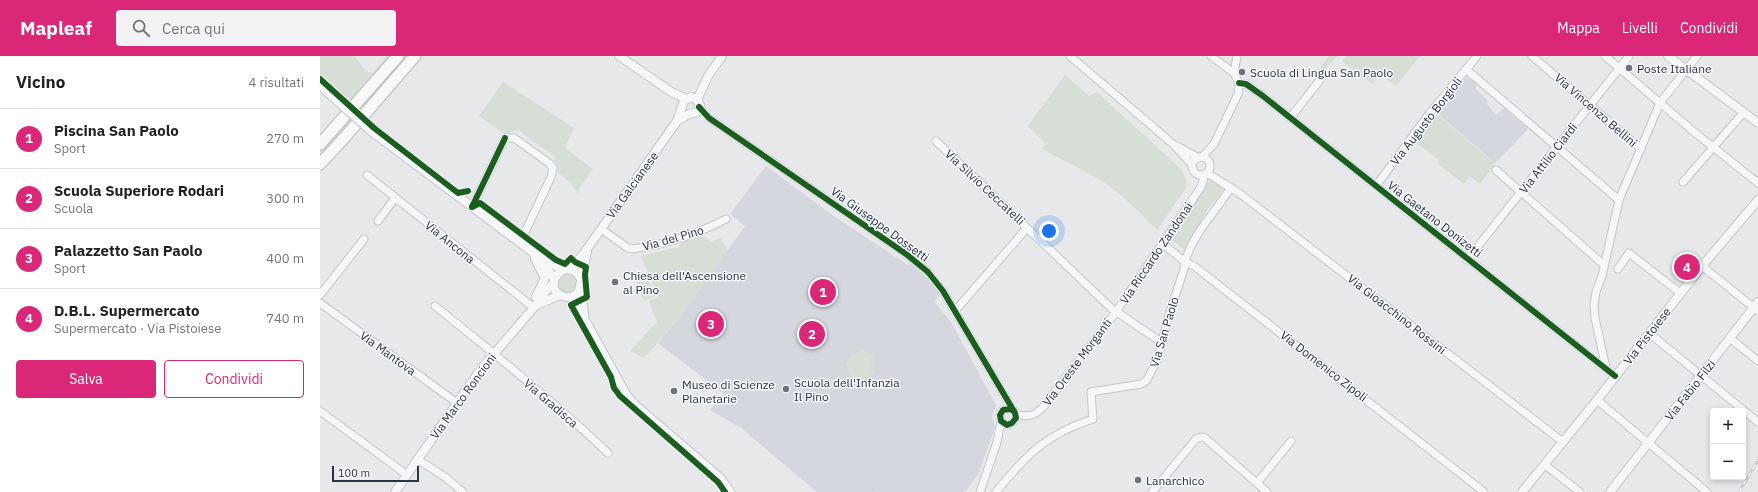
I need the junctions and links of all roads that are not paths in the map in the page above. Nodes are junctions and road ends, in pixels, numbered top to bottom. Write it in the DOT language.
graph roads {
  1 [pos="398,56"];
  2 [pos="415,56"];
  3 [pos="619,56"];
  4 [pos="722,56"];
  5 [pos="1070,56"];
  6 [pos="1211,56"];
  7 [pos="1237,56"];
  8 [pos="1477,56"];
  9 [pos="1532,56"];
  10 [pos="1605,56"];
  11 [pos="1629,56"];
  12 [pos="1668,56"];
  13 [pos="1697,56"];
  14 [pos="1619,68"];
  15 [pos="1686,69"];
  16 [pos="1467,70"];
  17 [pos="1234,73"];
  18 [pos="1320,80"];
  19 [pos="1239,83"];
  20 [pos="320,85"];
  21 [pos="1660,103"];
  22 [pos="1589,105"];
  23 [pos="690,106"];
  24 [pos="1744,112"];
  25 [pos="1290,118"];
  26 [pos="1758,123"];
  27 [pos="936,141"];
  28 [pos="320,144"];
  29 [pos="1173,144"];
  30 [pos="1557,146"];
  31 [pos="1713,147"];
  32 [pos="1641,149"];
  33 [pos="1203,159"];
  34 [pos="320,164"];
  35 [pos="1192,165"];
  36 [pos="1496,170"];
  37 [pos="1206,174"];
  38 [pos="367,175"];
  39 [pos="1198,175"];
  40 [pos="1683,182"];
  41 [pos="1758,182"];
  42 [pos="1376,186"];
  43 [pos="1231,188"];
  44 [pos="1522,192"];
  45 [pos="1195,194"];
  46 [pos="395,198"];
  47 [pos="1619,200"];
  48 [pos="1758,200"];
  49 [pos="472,207"];
  50 [pos="726,219"];
  51 [pos="378,221"];
  52 [pos="1027,228"];
  53 [pos="601,229"];
  54 [pos="364,239"];
  55 [pos="519,241"];
  56 [pos="1163,244"];
  57 [pos="587,249"];
  58 [pos="531,251"];
  59 [pos="1467,260"];
  60 [pos="1185,262"];
  61 [pos="1604,265"];
  62 [pos="1702,266"];
  63 [pos="1618,269"];
  64 [pos="567,270"];
  65 [pos="581,279"];
  66 [pos="554,281"];
  67 [pos="581,289"];
  68 [pos="1680,293"];
  69 [pos="320,295"];
  70 [pos="560,295"];
  71 [pos="571,297"];
  72 [pos="320,303"];
  73 [pos="435,306"];
  74 [pos="535,307"];
  75 [pos="1757,307"];
  76 [pos="955,311"];
  77 [pos="1116,312"];
  78 [pos="585,319"];
  79 [pos="1649,333"];
  80 [pos="1730,338"];
  81 [pos="1161,342"];
  82 [pos="494,354"];
  83 [pos="1758,361"];
  84 [pos="1606,368"];
  85 [pos="1616,376"];
  86 [pos="1702,376"];
  87 [pos="1006,398"];
  88 [pos="1597,400"];
  89 [pos="456,403"];
  90 [pos="1004,410"];
  91 [pos="320,411"];
  92 [pos="1015,413"];
  93 [pos="1758,422"];
  94 [pos="1004,423"];
  95 [pos="1291,441"];
  96 [pos="1563,442"];
  97 [pos="1648,442"];
  98 [pos="608,453"];
  99 [pos="417,459"];
  100 [pos="1545,465"];
  101 [pos="407,475"];
  102 [pos="1257,483"];
  103 [pos="395,492"];
  104 [pos="463,492"];
  105 [pos="731,492"];
  106 [pos="980,492"];
  107 [pos="996,492"];
  108 [pos="1152,492"];
  109 [pos="1267,492"];
  110 [pos="1484,492"];
  111 [pos="1522,492"];
  112 [pos="1580,492"];
  113 [pos="1610,492"];
  114 [pos="1707,492"];
  1 -- 28 [label="highway"];
  2 -- 34 [label="highway"];
  3 -- 23 [label="street"];
  4 -- 23 [label="street, Via Galcianese"];
  5 -- 29 [label="street"];
  6 -- 17 [label="street"];
  7 -- 17 [label="street"];
  8 -- 16 [label="street, Via Augusto Borgioli"];
  9 -- 22 [label="street, Via Vincenzo Bellini"];
  10 -- 14 [label="street"];
  11 -- 14 [label="street, Via Attilio Ciardi"];
  12 -- 15 [label="street"];
  13 -- 15 [label="street"];
  14 -- 21 [label="street"];
  14 -- 22 [label="street, Via Attilio Ciardi"];
  15 -- 21 [label="street"];
  15 -- 24 [label="street"];
  16 -- 30 [label="street"];
  16 -- 42 [label="street, Via Augusto Borgioli"];
  17 -- 19 [label="street"];
  18 -- 25 [label="street"];
  19 -- 25 [label="street, Via Gaetano Donizetti"];
  19 -- 33 [label="street"];
  20 -- 49 [label="street, bridge"];
  21 -- 31 [label="street"];
  21 -- 32 [label="street"];
  22 -- 30 [label="street, Via Attilio Ciardi"];
  22 -- 32 [label="street, Via Vincenzo Bellini"];
  23 -- 53 [label="street, Via Galcianese"];
  23 -- 76 [label="street, Via Giuseppe Dossetti"];
  24 -- 26 [label="street"];
  24 -- 31 [label="street"];
  25 -- 42 [label="street, Via Gaetano Donizetti"];
  27 -- 52 [label="street, Via Silvio Ceccatelli"];
  29 -- 33 [label="street"];
  29 -- 35 [label="street"];
  30 -- 44 [label="street, Via Attilio Ciardi"];
  30 -- 47 [label="street"];
  31 -- 40 [label="street"];
  31 -- 41 [label="street"];
  32 -- 47 [label="street"];
  33 -- 35 [label="street"];
  33 -- 37 [label="street"];
  35 -- 39 [label="street"];
  36 -- 44 [label="street"];
  37 -- 39 [label="street"];
  37 -- 43 [label="street"];
  37 -- 45 [label="street, Via Riccardo Zandonai"];
  38 -- 46 [label="street, Via Ancona"];
  39 -- 45 [label="street, Via Riccardo Zandonai"];
  42 -- 59 [label="street, Via Gaetano Donizetti"];
  43 -- 60 [label="street, Via San Paolo"];
  43 -- 96 [label="street, Via Gioacchino Rossini"];
  44 -- 59 [label="street, Via Attilio Ciardi"];
  44 -- 61 [label="street"];
  45 -- 56 [label="street, Via Riccardo Zandonai"];
  46 -- 51 [label="street"];
  46 -- 74 [label="street, Via Ancona"];
  47 -- 61 [label="street"];
  48 -- 62 [label="street, Via Pistoiese"];
  49 -- 55 [label="street"];
  49 -- 55 [label="street"];
  50 -- 53 [label="street, Via del Pino"];
  52 -- 76 [label="street"];
  52 -- 77 [label="street, Via Silvio Ceccatelli"];
  53 -- 57 [label="street, Via Galcianese"];
  54 -- 69 [label="street"];
  55 -- 58 [label="street"];
  56 -- 60 [label="street, Via Domenico Zipoli"];
  56 -- 77 [label="street, Via Riccardo Zandonai"];
  57 -- 64 [label="street, Via Galcianese"];
  57 -- 65 [label="street, Via Galcianese"];
  58 -- 64 [label="street"];
  58 -- 66 [label="street"];
  58 -- 74 [label="street"];
  59 -- 84 [label="street, Via Gaetano Donizetti"];
  60 -- 81 [label="street, Via San Paolo"];
  60 -- 110 [label="street, Via Domenico Zipoli"];
  61 -- 84 [label="street"];
  62 -- 68 [label="street, Via Pistoiese"];
  62 -- 75 [label="street"];
  63 -- 68 [label="street"];
  64 -- 65 [label="street"];
  64 -- 66 [label="street, Via Galcianese"];
  65 -- 67 [label="street, Via Galcianese"];
  66 -- 70 [label="street"];
  66 -- 74 [label="street, Via Marco Roncioni"];
  67 -- 71 [label="street"];
  67 -- 78 [label="street, Via Galcianese"];
  68 -- 79 [label="street, Via Pistoiese"];
  70 -- 71 [label="street"];
  70 -- 74 [label="street, Via Marco Roncioni"];
  71 -- 78 [label="street, Via Galcianese"];
  72 -- 89 [label="street, Via Mantova"];
  73 -- 82 [label="street, Via Gradisca"];
  74 -- 82 [label="street, Via Marco Roncioni"];
  75 -- 80 [label="street, Via Fabio Filzi"];
  76 -- 87 [label="street, Via Giuseppe Dossetti"];
  77 -- 81 [label="street, Via Silvio Ceccatelli"];
  77 -- 92 [label="street, Via Oreste Morganti"];
  78 -- 105 [label="street, Via Galcianese"];
  79 -- 85 [label="street, Via Pistoiese"];
  79 -- 86 [label="street"];
  80 -- 83 [label="street"];
  80 -- 86 [label="street, Via Fabio Filzi"];
  81 -- 107 [label="street, Via San Paolo"];
  82 -- 89 [label="street, Via Marco Roncioni"];
  82 -- 98 [label="street, Via Gradisca"];
  84 -- 85 [label="street, Via Gaetano Donizetti"];
  85 -- 88 [label="street, Via Pistoiese"];
  86 -- 93 [label="street"];
  86 -- 97 [label="street, Via Fabio Filzi"];
  87 -- 90 [label="street"];
  87 -- 92 [label="street, Via Giuseppe Dossetti"];
  88 -- 96 [label="street, Via Pistoiese"];
  88 -- 97 [label="street"];
  89 -- 99 [label="street, Via Marco Roncioni"];
  90 -- 92 [label="street"];
  90 -- 94 [label="street"];
  91 -- 101 [label="street"];
  92 -- 94 [label="street"];
  94 -- 106 [label="street"];
  95 -- 102 [label="street"];
  96 -- 100 [label="street, Via Pistoiese"];
  97 -- 113 [label="street, Via Fabio Filzi"];
  97 -- 114 [label="street"];
  99 -- 101 [label="street, Via Marco Roncioni"];
  99 -- 104 [label="street"];
  100 -- 111 [label="street, Via Pistoiese"];
  100 -- 112 [label="street"];
  101 -- 103 [label="street, Via Marco Roncioni"];
  102 -- 108 [label="street"];
  102 -- 109 [label="street"];
}
